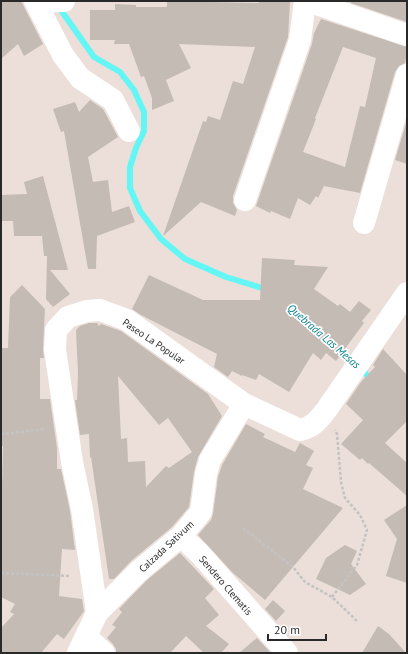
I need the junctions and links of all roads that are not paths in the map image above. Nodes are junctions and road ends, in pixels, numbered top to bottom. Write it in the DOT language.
graph roads {
  1 [pos="64,1"];
  2 [pos="306,1"];
  3 [pos="36,2"];
  4 [pos="407,35"];
  5 [pos="407,75"];
  6 [pos="129,131"];
  7 [pos="245,200"];
  8 [pos="364,223"];
  9 [pos="404,309"];
  10 [pos="244,404"];
  11 [pos="181,536"];
  12 [pos="97,613"];
  13 [pos="82,644"];
  14 [pos="104,653"];
  15 [pos="287,653"];
  1 -- 3 [label="street"];
  2 -- 4 [label="street"];
  2 -- 7 [label="street"];
  3 -- 6 [label="street"];
  5 -- 8 [label="street"];
  9 -- 10 [label="street, Paseo La Popular"];
  10 -- 11 [label="street, Calzada Sativum"];
  10 -- 12 [label="street, Paseo La Popular"];
  11 -- 12 [label="street, Calzada Sativum"];
  11 -- 15 [label="street, Sendero Clematis"];
  12 -- 13 [label="street"];
  13 -- 14 [label="street"];
}
